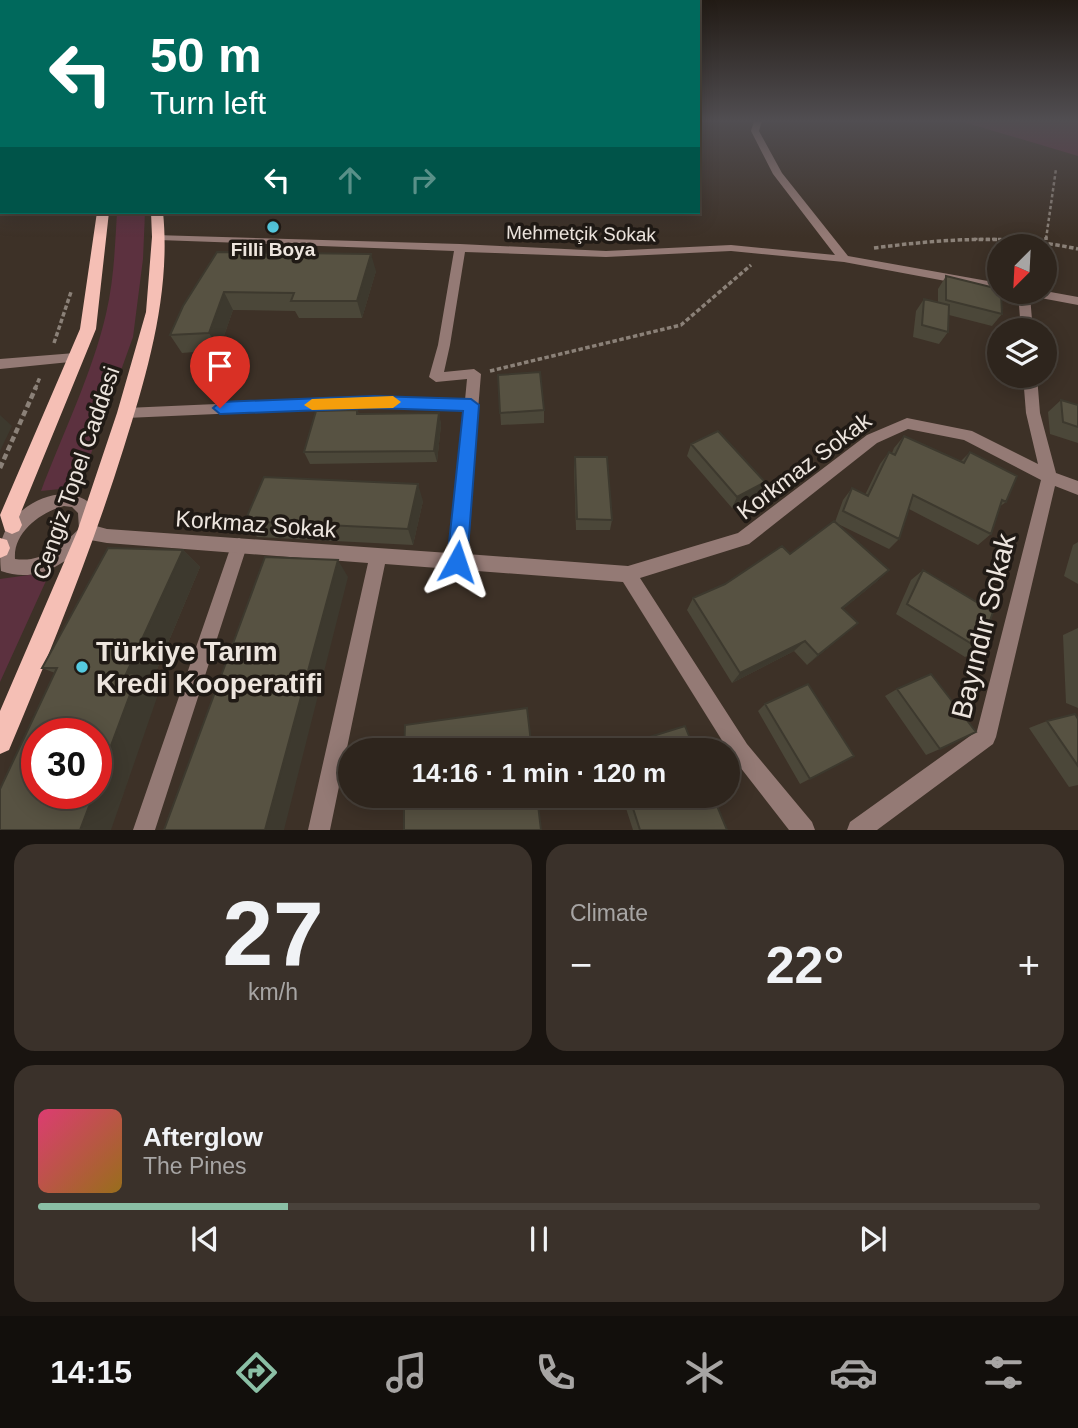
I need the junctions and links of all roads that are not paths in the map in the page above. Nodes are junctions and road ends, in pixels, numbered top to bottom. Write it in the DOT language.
graph roads {
  1 [pos="771,160"];
  2 [pos="103,214"];
  3 [pos="157,214"];
  4 [pos="159,237"];
  5 [pos="460,247"];
  6 [pos="842,256"];
  7 [pos="987,285"];
  8 [pos="1057,297"];
  9 [pos="1078,301"];
  10 [pos="75,358"];
  11 [pos="0,364"];
  12 [pos="1031,388"];
  13 [pos="471,405"];
  14 [pos="126,413"];
  15 [pos="1049,477"];
  16 [pos="1078,488"];
  17 [pos="12,525"];
  18 [pos="87,532"];
  19 [pos="239,546"];
  20 [pos="0,547"];
  21 [pos="378,556"];
  22 [pos="457,562"];
  23 [pos="628,574"];
  24 [pos="0,741"];
  25 [pos="144,830"];
  26 [pos="319,830"];
  27 [pos="804,830"];
  28 [pos="858,830"];
  1 -- 6 [label="street"];
  2 -- 10 [label="main road, Cengiz Topel Caddesi"];
  3 -- 4 [label="main road, Cengiz Topel Caddesi"];
  4 -- 5 [label="street, Mehmetçik Sokak"];
  4 -- 14 [label="main road, Cengiz Topel Caddesi"];
  5 -- 6 [label="street, Mehmetçik Sokak"];
  5 -- 13 [label="street"];
  6 -- 7 [label="street, Mehmetçik Sokak"];
  8 -- 9 [label="street"];
  10 -- 11 [label="street"];
  10 -- 17 [label="main road, Cengiz Topel Caddesi"];
  12 -- 15 [label="street, Bayındır Sokak"];
  13 -- 14 [label="street"];
  13 -- 22 [label="street"];
  14 -- 18 [label="main road, Cengiz Topel Caddesi"];
  15 -- 16 [label="street, Korkmaz Sokak"];
  15 -- 23 [label="street, Korkmaz Sokak"];
  15 -- 28 [label="street, Bayındır Sokak"];
  17 -- 18 [label="street"];
  17 -- 20 [label="street"];
  18 -- 19 [label="street, Korkmaz Sokak"];
  18 -- 20 [label="street"];
  18 -- 24 [label="main road, Cengiz Topel Caddesi"];
  19 -- 21 [label="street, Korkmaz Sokak"];
  19 -- 25 [label="street"];
  21 -- 22 [label="street, Korkmaz Sokak"];
  21 -- 26 [label="street"];
  22 -- 23 [label="street, Korkmaz Sokak"];
  23 -- 27 [label="street"];
}
